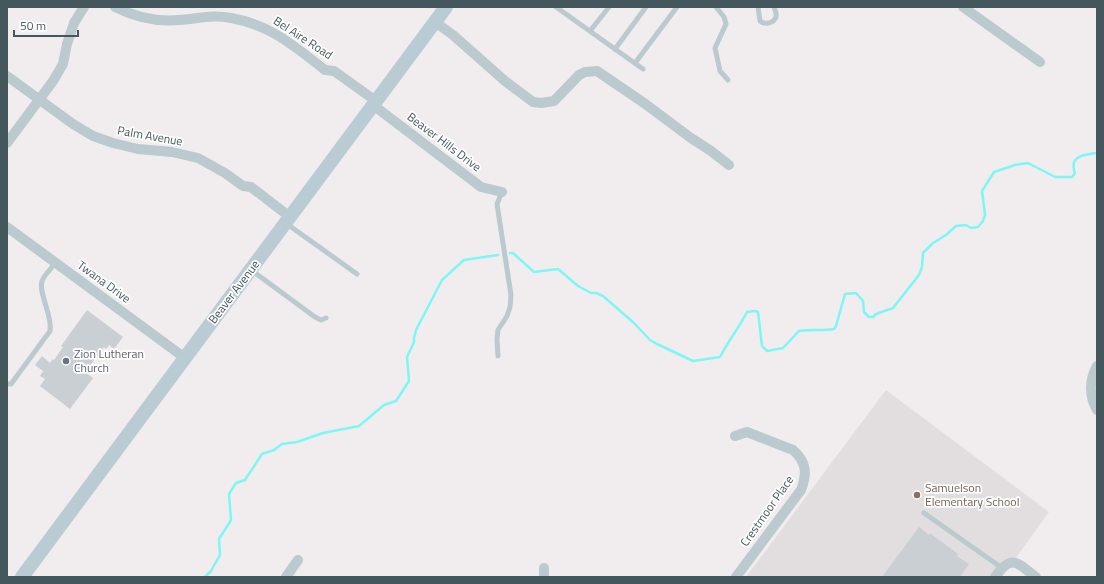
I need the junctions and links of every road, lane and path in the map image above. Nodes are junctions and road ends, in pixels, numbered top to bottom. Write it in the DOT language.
graph roads {
  1 [pos="84,7"];
  2 [pos="115,7"];
  3 [pos="446,7"];
  4 [pos="556,7"];
  5 [pos="609,7"];
  6 [pos="646,7"];
  7 [pos="677,7"];
  8 [pos="716,7"];
  9 [pos="758,7"];
  10 [pos="774,7"];
  11 [pos="963,7"];
  12 [pos="435,22"];
  13 [pos="590,31"];
  14 [pos="615,49"];
  15 [pos="1040,62"];
  16 [pos="635,63"];
  17 [pos="643,69"];
  18 [pos="7,76"];
  19 [pos="728,80"];
  20 [pos="38,100"];
  21 [pos="375,103"];
  22 [pos="7,143"];
  23 [pos="729,165"];
  24 [pos="502,192"];
  25 [pos="288,220"];
  26 [pos="7,227"];
  27 [pos="55,263"];
  28 [pos="250,270"];
  29 [pos="357,274"];
  30 [pos="326,318"];
  31 [pos="498,356"];
  32 [pos="185,358"];
  33 [pos="1097,366"];
  34 [pos="7,384"];
  35 [pos="1097,410"];
  36 [pos="735,436"];
  37 [pos="924,513"];
  38 [pos="298,560"];
  39 [pos="1002,568"];
  40 [pos="22,577"];
  41 [pos="286,577"];
  42 [pos="736,577"];
  43 [pos="995,577"];
  44 [pos="1036,577"];
  1 -- 20 [label="street"];
  2 -- 21 [label="street, Bel Aire Road"];
  3 -- 12 [label="main road, Beaver Avenue"];
  4 -- 13 [label="lane"];
  5 -- 13 [label="lane"];
  6 -- 14 [label="lane"];
  7 -- 16 [label="lane"];
  8 -- 19 [label="lane"];
  9 -- 10 [label="lane"];
  11 -- 15 [label="street"];
  12 -- 21 [label="main road, Beaver Avenue"];
  12 -- 23 [label="street"];
  13 -- 14 [label="lane"];
  14 -- 16 [label="lane"];
  16 -- 17 [label="lane"];
  18 -- 20 [label="street, Palm Avenue"];
  20 -- 22 [label="street"];
  20 -- 25 [label="street, Palm Avenue"];
  21 -- 24 [label="street, Beaver Hills Drive"];
  21 -- 25 [label="main road, Beaver Avenue"];
  24 -- 31 [label="lane"];
  25 -- 28 [label="main road, Beaver Avenue"];
  25 -- 29 [label="lane"];
  26 -- 27 [label="street, Twana Drive"];
  27 -- 32 [label="street, Twana Drive"];
  27 -- 34 [label="lane"];
  28 -- 30 [label="lane"];
  28 -- 32 [label="main road, Beaver Avenue"];
  32 -- 40 [label="main road, Beaver Avenue"];
  33 -- 35 [label="street"];
  36 -- 42 [label="street, Crestmoor Place"];
  37 -- 39 [label="lane"];
  38 -- 41 [label="street"];
  39 -- 43 [label="street"];
  39 -- 44 [label="street"];
}
